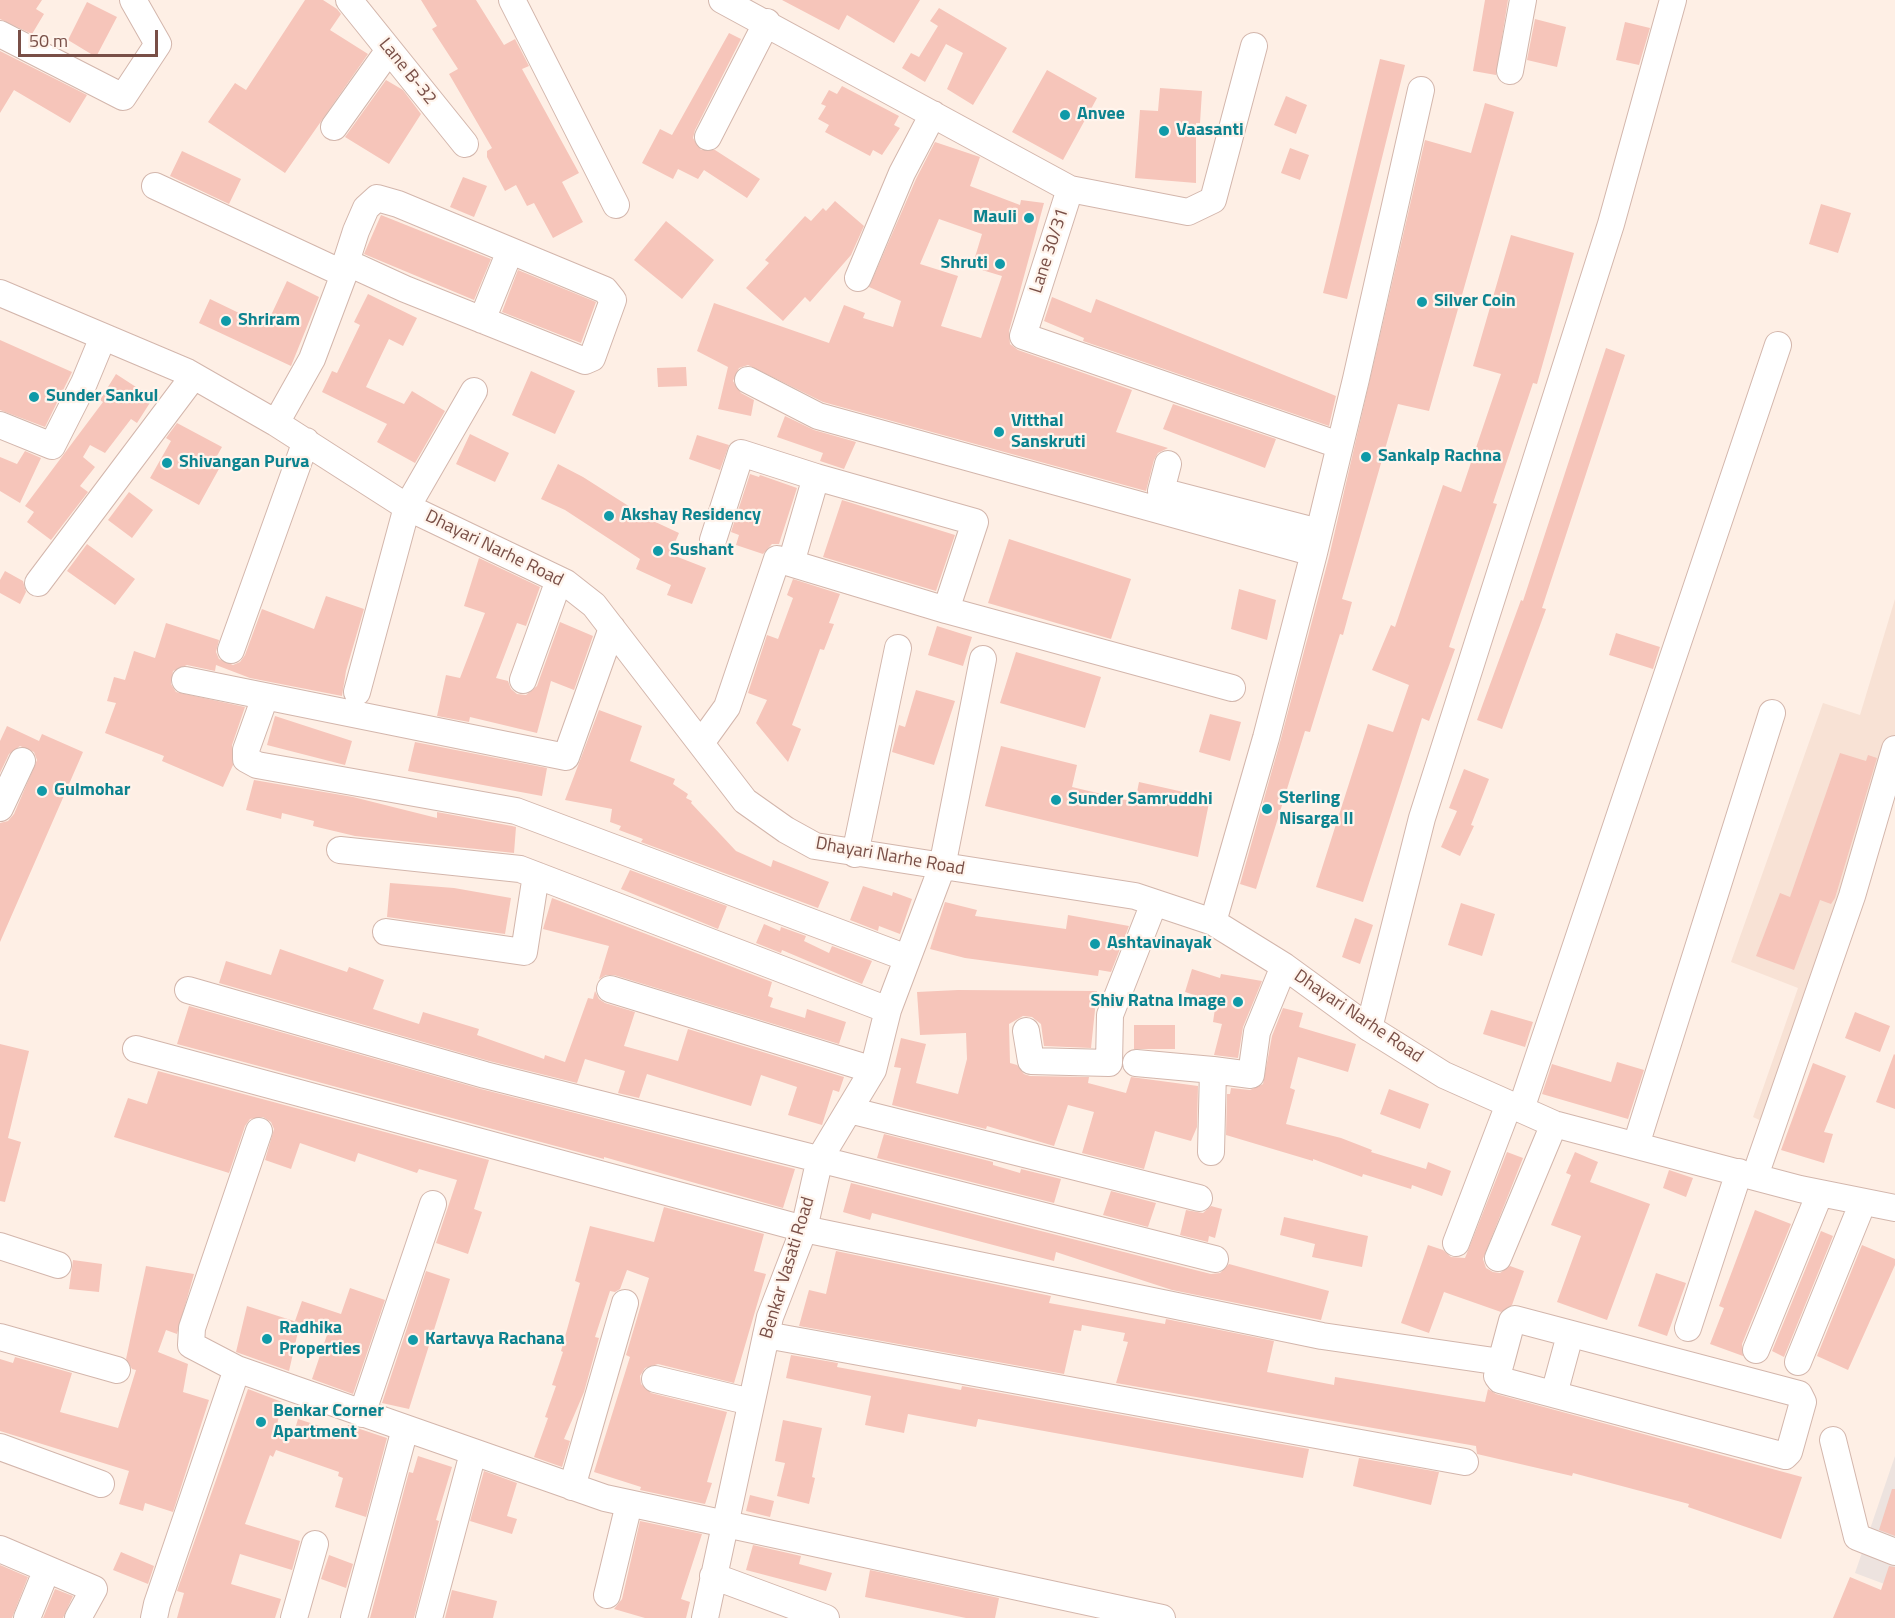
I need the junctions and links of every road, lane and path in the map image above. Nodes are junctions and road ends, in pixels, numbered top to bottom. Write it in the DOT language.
graph roads {
  1 [pos="133,0"];
  2 [pos="349,0"];
  3 [pos="512,0"];
  4 [pos="722,0"];
  5 [pos="1523,0"];
  6 [pos="1673,0"];
  7 [pos="766,22"];
  8 [pos="0,34"];
  9 [pos="1254,46"];
  10 [pos="389,50"];
  11 [pos="1510,71"];
  12 [pos="1420,90"];
  13 [pos="933,114"];
  14 [pos="334,127"];
  15 [pos="708,137"];
  16 [pos="465,144"];
  17 [pos="155,186"];
  18 [pos="1070,189"];
  19 [pos="616,205"];
  20 [pos="510,251"];
  21 [pos="345,268"];
  22 [pos="858,278"];
  23 [pos="0,293"];
  24 [pos="482,320"];
  25 [pos="103,337"];
  26 [pos="1778,345"];
  27 [pos="193,377"];
  28 [pos="748,380"];
  29 [pos="474,392"];
  30 [pos="276,423"];
  31 [pos="0,424"];
  32 [pos="306,441"];
  33 [pos="1339,445"];
  34 [pos="1168,464"];
  35 [pos="816,477"];
  36 [pos="407,507"];
  37 [pos="713,540"];
  38 [pos="1317,543"];
  39 [pos="782,566"];
  40 [pos="559,580"];
  41 [pos="38,583"];
  42 [pos="946,610"];
  43 [pos="612,628"];
  44 [pos="898,648"];
  45 [pos="231,650"];
  46 [pos="983,659"];
  47 [pos="185,680"];
  48 [pos="523,680"];
  49 [pos="1232,688"];
  50 [pos="357,692"];
  51 [pos="265,696"];
  52 [pos="1772,712"];
  53 [pos="701,743"];
  54 [pos="1895,749"];
  55 [pos="22,760"];
  56 [pos="0,808"];
  57 [pos="340,850"];
  58 [pos="855,854"];
  59 [pos="942,867"];
  60 [pos="536,875"];
  61 [pos="1154,903"];
  62 [pos="1213,922"];
  63 [pos="386,933"];
  64 [pos="907,958"];
  65 [pos="1284,966"];
  66 [pos="610,989"];
  67 [pos="188,990"];
  68 [pos="888,1010"];
  69 [pos="1369,1028"];
  70 [pos="1026,1031"];
  71 [pos="136,1049"];
  72 [pos="1136,1063"];
  73 [pos="873,1070"];
  74 [pos="1213,1070"];
  75 [pos="1515,1106"];
  76 [pos="849,1110"];
  77 [pos="1554,1124"];
  78 [pos="259,1131"];
  79 [pos="1636,1145"];
  80 [pos="1212,1152"];
  81 [pos="820,1158"];
  82 [pos="1747,1174"];
  83 [pos="1820,1193"];
  84 [pos="1200,1197"];
  85 [pos="1863,1202"];
  86 [pos="433,1204"];
  87 [pos="1895,1208"];
  88 [pos="804,1229"];
  89 [pos="1456,1243"];
  90 [pos="0,1246"];
  91 [pos="1498,1258"];
  92 [pos="1215,1259"];
  93 [pos="58,1265"];
  94 [pos="625,1303"];
  95 [pos="1688,1328"];
  96 [pos="766,1335"];
  97 [pos="1570,1335"];
  98 [pos="0,1337"];
  99 [pos="1756,1350"];
  100 [pos="1501,1362"];
  101 [pos="1798,1362"];
  102 [pos="237,1369"];
  103 [pos="117,1370"];
  104 [pos="655,1379"];
  105 [pos="1554,1394"];
  106 [pos="751,1402"];
  107 [pos="362,1414"];
  108 [pos="405,1429"];
  109 [pos="1833,1440"];
  110 [pos="0,1447"];
  111 [pos="473,1453"];
  112 [pos="1465,1462"];
  113 [pos="101,1484"];
  114 [pos="572,1487"];
  115 [pos="629,1504"];
  116 [pos="724,1526"];
  117 [pos="315,1544"];
  118 [pos="0,1549"];
  119 [pos="1895,1552"];
  120 [pos="48,1569"];
  121 [pos="713,1576"];
  122 [pos="607,1595"];
  123 [pos="27,1618"];
  124 [pos="78,1618"];
  125 [pos="154,1618"];
  126 [pos="294,1618"];
  127 [pos="354,1618"];
  128 [pos="429,1618"];
  129 [pos="705,1618"];
  130 [pos="826,1618"];
  131 [pos="1162,1618"];
  1 -- 8 [label="street"];
  2 -- 10 [label="street, Lane B-32"];
  3 -- 19 [label="street"];
  4 -- 7 [label="street, Lane 30/31"];
  5 -- 11 [label="street"];
  6 -- 69 [label="street"];
  7 -- 13 [label="street, Lane 30/31"];
  7 -- 15 [label="street"];
  9 -- 18 [label="street"];
  10 -- 14 [label="street"];
  10 -- 16 [label="street, Lane B-32"];
  12 -- 33 [label="street"];
  13 -- 18 [label="street, Lane 30/31"];
  13 -- 22 [label="street"];
  17 -- 21 [label="street"];
  18 -- 33 [label="street, Lane 30/31"];
  20 -- 21 [label="street"];
  20 -- 24 [label="street"];
  20 -- 24 [label="street"];
  21 -- 24 [label="street"];
  21 -- 30 [label="street"];
  23 -- 25 [label="street, Dhayari Narhe Road"];
  25 -- 27 [label="street, Dhayari Narhe Road"];
  25 -- 31 [label="street"];
  26 -- 75 [label="street"];
  27 -- 30 [label="street, Dhayari Narhe Road"];
  27 -- 41 [label="street"];
  28 -- 38 [label="street"];
  29 -- 36 [label="street"];
  30 -- 32 [label="street, Dhayari Narhe Road"];
  32 -- 36 [label="street, Dhayari Narhe Road"];
  32 -- 45 [label="street"];
  33 -- 38 [label="street"];
  34 -- 38 [label="street"];
  35 -- 37 [label="street"];
  35 -- 39 [label="street"];
  35 -- 42 [label="street"];
  36 -- 40 [label="street, Dhayari Narhe Road"];
  36 -- 50 [label="street"];
  38 -- 62 [label="street"];
  39 -- 42 [label="street"];
  39 -- 53 [label="street"];
  40 -- 43 [label="street, Dhayari Narhe Road"];
  40 -- 48 [label="street"];
  42 -- 49 [label="street"];
  43 -- 51 [label="street"];
  43 -- 53 [label="street, Dhayari Narhe Road"];
  44 -- 58 [label="street"];
  46 -- 59 [label="street, Benkar Vasati Road"];
  47 -- 51 [label="street"];
  51 -- 64 [label="street"];
  52 -- 79 [label="street"];
  53 -- 58 [label="street, Dhayari Narhe Road"];
  54 -- 82 [label="street"];
  55 -- 56 [label="street"];
  57 -- 60 [label="street"];
  58 -- 59 [label="street, Dhayari Narhe Road"];
  59 -- 61 [label="street, Dhayari Narhe Road"];
  59 -- 64 [label="street, Benkar Vasati Road"];
  60 -- 63 [label="street"];
  60 -- 68 [label="street"];
  61 -- 62 [label="street, Dhayari Narhe Road"];
  61 -- 70 [label="street"];
  62 -- 65 [label="street, Dhayari Narhe Road"];
  64 -- 68 [label="street, Benkar Vasati Road"];
  65 -- 69 [label="street, Dhayari Narhe Road"];
  65 -- 74 [label="street"];
  66 -- 73 [label="street"];
  67 -- 81 [label="street"];
  68 -- 73 [label="street, Benkar Vasati Road"];
  69 -- 75 [label="street, Dhayari Narhe Road"];
  71 -- 88 [label="street"];
  72 -- 74 [label="street"];
  73 -- 76 [label="street, Benkar Vasati Road"];
  74 -- 80 [label="street"];
  75 -- 77 [label="street, Dhayari Narhe Road"];
  75 -- 89 [label="street"];
  76 -- 81 [label="street, Benkar Vasati Road"];
  76 -- 84 [label="street"];
  77 -- 79 [label="street, Dhayari Narhe Road"];
  77 -- 91 [label="street"];
  78 -- 102 [label="street"];
  79 -- 82 [label="street, Dhayari Narhe Road"];
  81 -- 88 [label="street, Benkar Vasati Road"];
  81 -- 92 [label="street"];
  82 -- 83 [label="street, Dhayari Narhe Road"];
  82 -- 95 [label="street"];
  83 -- 85 [label="street, Dhayari Narhe Road"];
  83 -- 99 [label="street"];
  85 -- 87 [label="street, Dhayari Narhe Road"];
  85 -- 101 [label="street"];
  86 -- 107 [label="street"];
  88 -- 96 [label="street, Benkar Vasati Road"];
  88 -- 100 [label="street"];
  90 -- 93 [label="street"];
  94 -- 114 [label="street"];
  96 -- 106 [label="street, Benkar Vasati Road"];
  96 -- 112 [label="street"];
  97 -- 100 [label="street"];
  97 -- 105 [label="street"];
  97 -- 105 [label="street"];
  98 -- 103 [label="street"];
  100 -- 105 [label="street"];
  102 -- 107 [label="street"];
  102 -- 125 [label="street"];
  104 -- 106 [label="street"];
  106 -- 116 [label="street, Benkar Vasati Road"];
  107 -- 108 [label="street"];
  108 -- 111 [label="street"];
  108 -- 127 [label="street"];
  109 -- 119 [label="street"];
  110 -- 113 [label="street"];
  111 -- 114 [label="street"];
  111 -- 128 [label="street"];
  114 -- 115 [label="street"];
  115 -- 116 [label="street"];
  115 -- 122 [label="street"];
  116 -- 121 [label="street, Benkar Vasati Road"];
  116 -- 131 [label="street"];
  117 -- 126 [label="street"];
  118 -- 120 [label="street"];
  120 -- 123 [label="street"];
  120 -- 124 [label="street"];
  121 -- 129 [label="street, Benkar Vasati Road"];
  121 -- 130 [label="street"];
}
